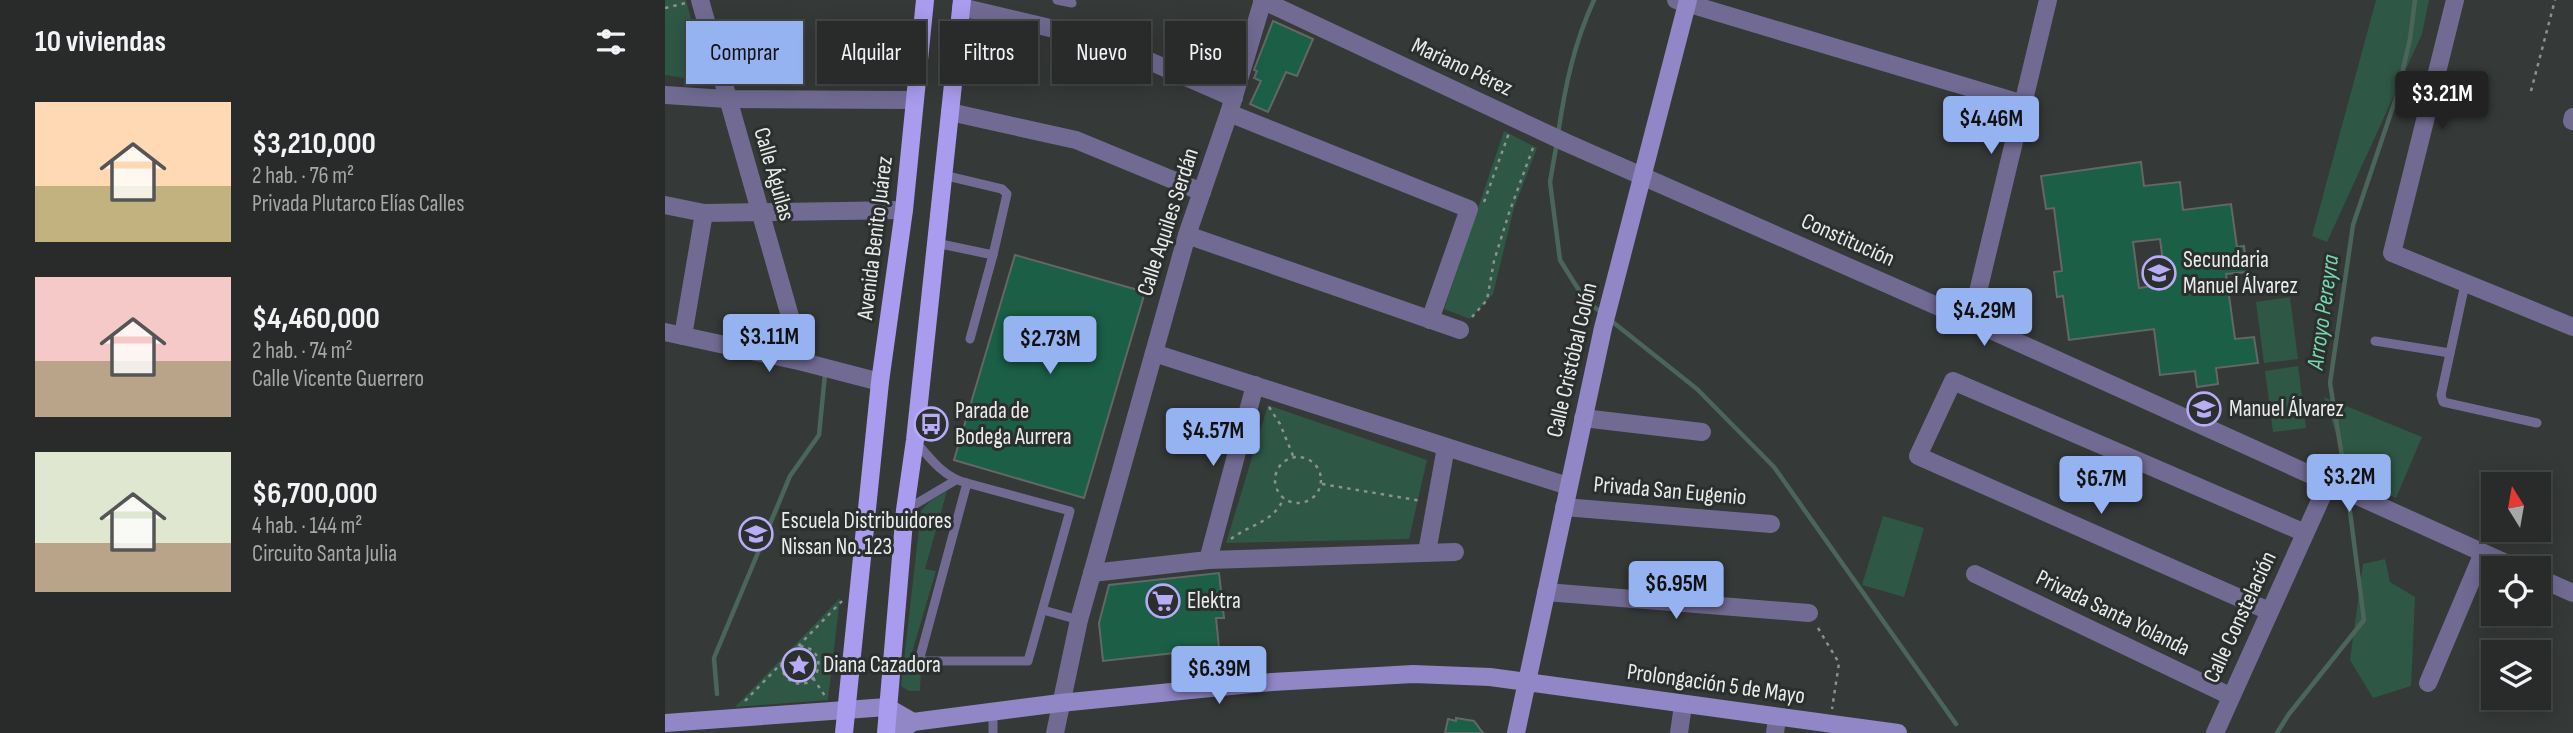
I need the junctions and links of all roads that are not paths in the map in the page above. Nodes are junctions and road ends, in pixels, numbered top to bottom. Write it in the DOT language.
graph roads {
  1 [pos="925,0"];
  2 [pos="1058,0"];
  3 [pos="1263,0"];
  4 [pos="2048,0"];
  5 [pos="2455,0"];
  6 [pos="693,1"];
  7 [pos="1684,1"];
  8 [pos="1072,3"];
  9 [pos="962,4"];
  10 [pos="665,95"];
  11 [pos="727,99"];
  12 [pos="915,100"];
  13 [pos="2024,104"];
  14 [pos="1231,105"];
  15 [pos="950,112"];
  16 [pos="943,176"];
  17 [pos="1643,176"];
  18 [pos="1202,192"];
  19 [pos="665,205"];
  20 [pos="904,210"];
  21 [pos="760,212"];
  22 [pos="704,213"];
  23 [pos="1187,235"];
  24 [pos="936,243"];
  25 [pos="993,255"];
  26 [pos="2465,285"];
  27 [pos="1430,320"];
  28 [pos="1971,321"];
  29 [pos="2573,327"];
  30 [pos="1460,330"];
  31 [pos="674,334"];
  32 [pos="970,339"];
  33 [pos="2375,341"];
  34 [pos="1154,353"];
  35 [pos="2450,353"];
  36 [pos="803,362"];
  37 [pos="880,382"];
  38 [pos="1255,385"];
  39 [pos="1583,418"];
  40 [pos="2537,423"];
  41 [pos="1702,432"];
  42 [pos="915,440"];
  43 [pos="1446,447"];
  44 [pos="956,480"];
  45 [pos="967,483"];
  46 [pos="1569,486"];
  47 [pos="2334,486"];
  48 [pos="1564,507"];
  49 [pos="905,510"];
  50 [pos="1771,524"];
  51 [pos="2305,533"];
  52 [pos="1427,552"];
  53 [pos="1455,552"];
  54 [pos="2483,553"];
  55 [pos="2490,556"];
  56 [pos="1207,560"];
  57 [pos="1092,573"];
  58 [pos="1975,574"];
  59 [pos="2551,583"];
  60 [pos="1546,592"];
  61 [pos="2573,593"];
  62 [pos="1043,610"];
  63 [pos="2269,611"];
  64 [pos="1809,613"];
  65 [pos="1079,620"];
  66 [pos="1526,682"];
  67 [pos="2428,683"];
  68 [pos="2230,696"];
  69 [pos="1060,703"];
  70 [pos="1683,705"];
  71 [pos="839,706"];
  72 [pos="887,707"];
  73 [pos="993,712"];
  74 [pos="913,722"];
  75 [pos="665,723"];
  76 [pos="1776,725"];
  77 [pos="1863,731"];
  78 [pos="844,733"];
  79 [pos="886,733"];
  80 [pos="897,733"];
  81 [pos="993,733"];
  82 [pos="1055,733"];
  83 [pos="1515,733"];
  84 [pos="1679,733"];
  85 [pos="1898,733"];
  86 [pos="2215,733"];
  1 -- 12 [label="main road, Avenida Benito Juárez"];
  2 -- 8 [label="lane"];
  3 -- 14 [label="street, Calle Aquiles Serdán"];
  3 -- 17 [label="street, Mariano Pérez"];
  4 -- 13 [label="street"];
  5 -- 26 [label="street"];
  6 -- 11 [label="street, Calle Águilas"];
  7 -- 13 [label="street"];
  7 -- 17 [label="street, Calle Cristóbal Colón"];
  9 -- 14 [label="street"];
  9 -- 15 [label="main road"];
  10 -- 11 [label="street"];
  11 -- 12 [label="street"];
  11 -- 21 [label="street, Calle Águilas"];
  12 -- 20 [label="main road, Avenida Benito Juárez"];
  13 -- 28 [label="street"];
  14 -- 18 [label="street, Calle Aquiles Serdán"];
  14 -- 27 [label="street"];
  15 -- 16 [label="main road"];
  15 -- 18 [label="street"];
  16 -- 24 [label="main road"];
  16 -- 25 [label="lane"];
  17 -- 28 [label="street, Constitución"];
  17 -- 39 [label="street, Calle Cristóbal Colón"];
  18 -- 23 [label="street, Calle Aquiles Serdán"];
  19 -- 22 [label="street"];
  20 -- 21 [label="street"];
  20 -- 37 [label="main road, Avenida Benito Juárez"];
  21 -- 22 [label="street"];
  21 -- 36 [label="street, Calle Águilas"];
  22 -- 31 [label="street"];
  23 -- 27 [label="street"];
  23 -- 34 [label="street, Calle Aquiles Serdán"];
  24 -- 25 [label="lane"];
  24 -- 42 [label="main road"];
  25 -- 32 [label="lane"];
  26 -- 29 [label="street"];
  26 -- 35 [label="lane"];
  27 -- 30 [label="street"];
  28 -- 47 [label="street, Constitución"];
  31 -- 36 [label="street"];
  33 -- 35 [label="lane"];
  34 -- 38 [label="street"];
  34 -- 57 [label="street, Calle Aquiles Serdán"];
  35 -- 40 [label="lane"];
  36 -- 37 [label="street"];
  37 -- 71 [label="main road, Avenida Benito Juárez"];
  38 -- 43 [label="street"];
  38 -- 56 [label="street"];
  39 -- 41 [label="street"];
  39 -- 46 [label="street, Calle Cristóbal Colón"];
  42 -- 44 [label="lane"];
  42 -- 49 [label="main road"];
  43 -- 46 [label="street"];
  43 -- 52 [label="street"];
  44 -- 45 [label="lane"];
  44 -- 49 [label="lane"];
  45 -- 62 [label="lane"];
  45 -- 62 [label="lane"];
  46 -- 48 [label="street, Calle Cristóbal Colón"];
  47 -- 51 [label="street, Calle Constelación"];
  47 -- 54 [label="street, Constitución"];
  48 -- 50 [label="street, Privada San Eugenio"];
  48 -- 60 [label="street, Calle Cristóbal Colón"];
  49 -- 72 [label="main road"];
  51 -- 63 [label="street, Calle Constelación"];
  51 -- 63 [label="street"];
  52 -- 53 [label="street"];
  52 -- 56 [label="street"];
  54 -- 55 [label="street, Constitución"];
  54 -- 67 [label="street"];
  56 -- 57 [label="street"];
  57 -- 65 [label="street, Calle Aquiles Serdán"];
  58 -- 68 [label="street, Privada Santa Yolanda"];
  59 -- 61 [label="street"];
  60 -- 64 [label="street"];
  60 -- 66 [label="street, Calle Cristóbal Colón"];
  62 -- 65 [label="lane"];
  63 -- 68 [label="street, Calle Constelación"];
  65 -- 69 [label="street, Calle Aquiles Serdán"];
  66 -- 69 [label="street, Prolongación 5 de Mayo"];
  66 -- 70 [label="street, Prolongación 5 de Mayo"];
  66 -- 83 [label="street, Calle Cristóbal Colón"];
  68 -- 86 [label="street, Calle Constelación"];
  69 -- 73 [label="street, Prolongación 5 de Mayo"];
  69 -- 82 [label="street, Calle Aquiles Serdán"];
  70 -- 76 [label="street, Prolongación 5 de Mayo"];
  70 -- 84 [label="street"];
  71 -- 72 [label="street"];
  71 -- 75 [label="street"];
  71 -- 78 [label="main road, Avenida Benito Juárez"];
  72 -- 74 [label="street"];
  72 -- 79 [label="main road"];
  73 -- 74 [label="street, Prolongación 5 de Mayo"];
  73 -- 81 [label="lane"];
  74 -- 80 [label="street"];
  76 -- 77 [label="street, Prolongación 5 de Mayo"];
  77 -- 85 [label="street, Prolongación 5 de Mayo"];
}
